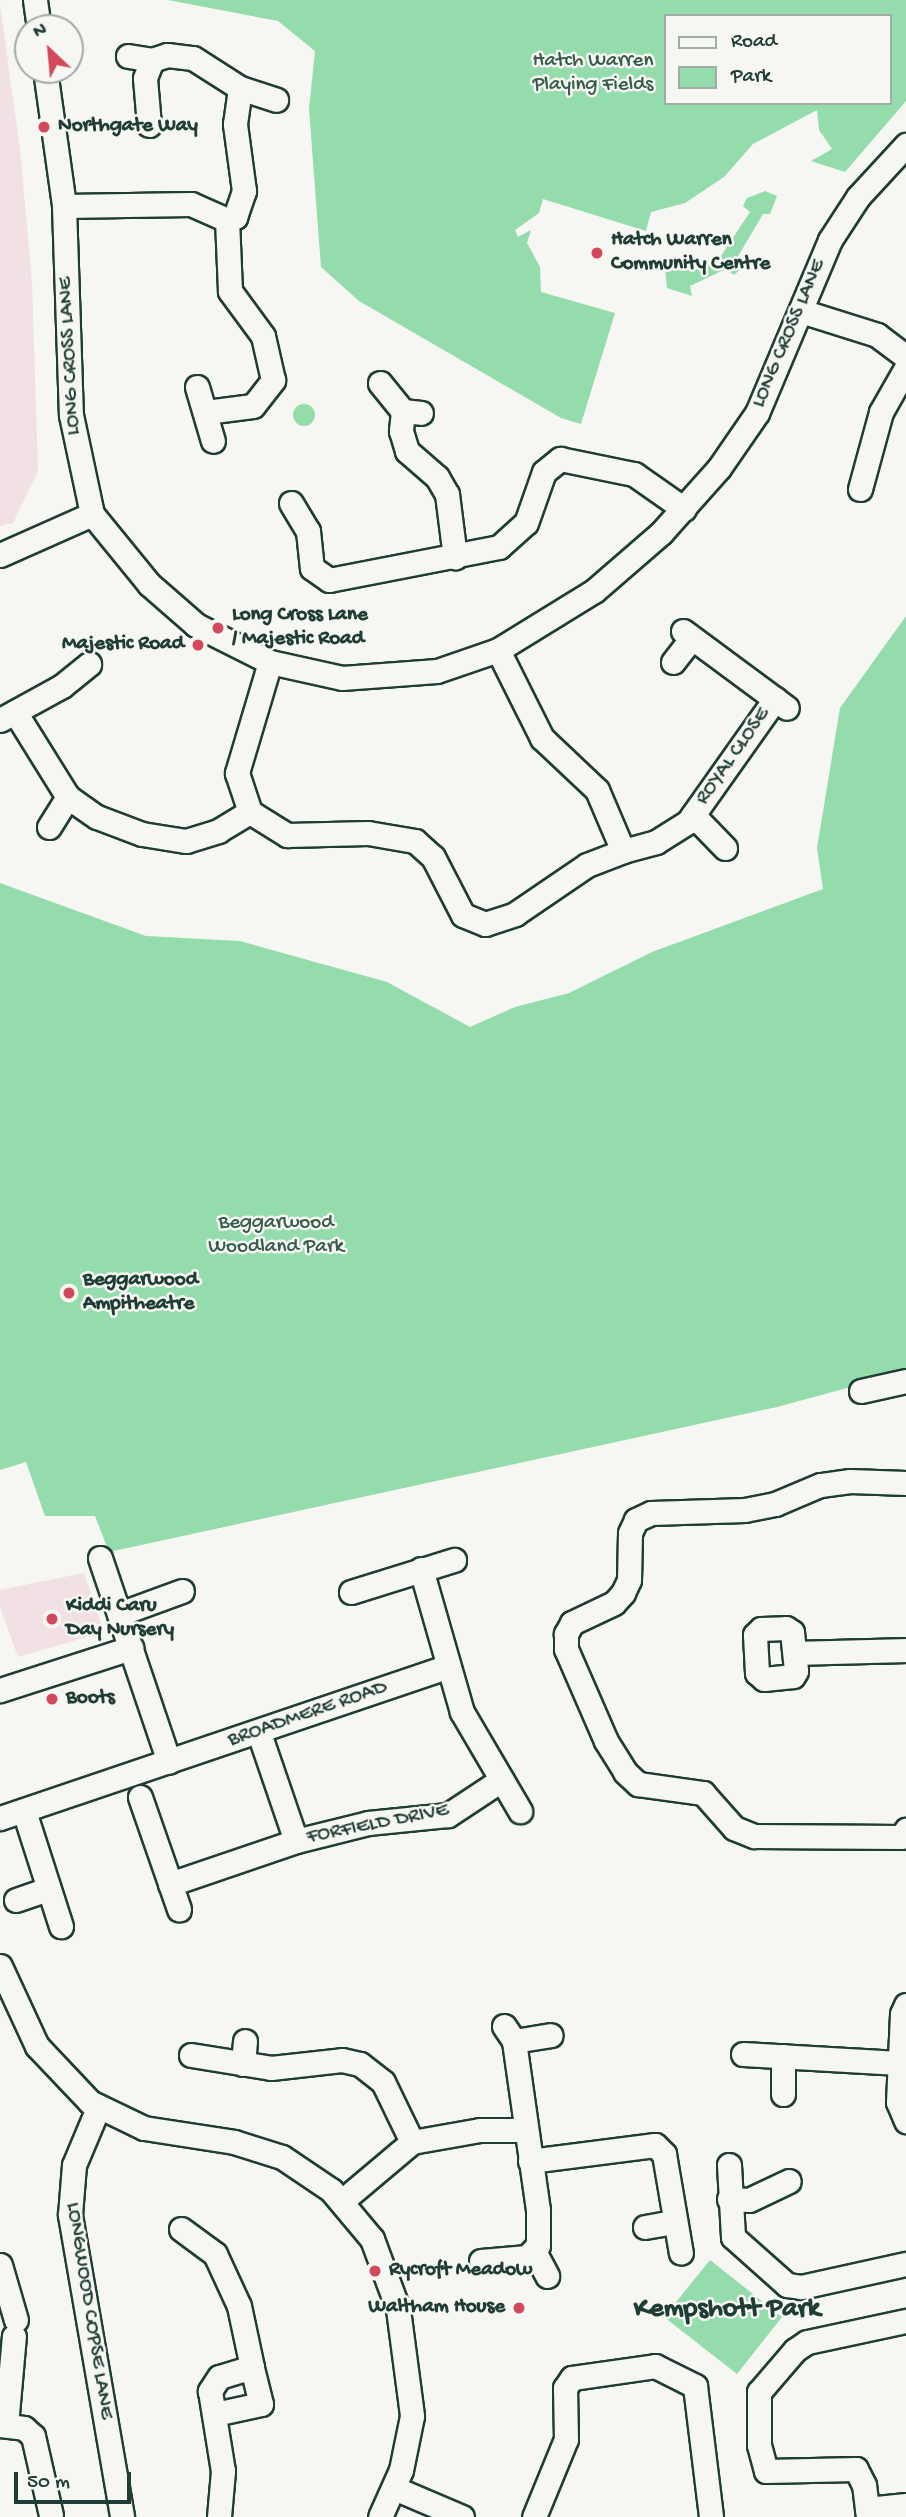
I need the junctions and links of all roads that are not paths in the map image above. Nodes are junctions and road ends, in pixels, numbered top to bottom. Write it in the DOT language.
graph roads {
  1 [pos="128,55"];
  2 [pos="152,60"];
  3 [pos="47,84"];
  4 [pos="240,88"];
  5 [pos="276,100"];
  6 [pos="149,125"];
  7 [pos="906,145"];
  8 [pos="64,206"];
  9 [pos="227,220"];
  10 [pos="801,311"];
  11 [pos="906,357"];
  12 [pos="906,368"];
  13 [pos="380,383"];
  14 [pos="197,387"];
  15 [pos="206,412"];
  16 [pos="213,441"];
  17 [pos="860,489"];
  18 [pos="684,509"];
  19 [pos="92,514"];
  20 [pos="290,516"];
  21 [pos="0,555"];
  22 [pos="455,557"];
  23 [pos="498,650"];
  24 [pos="270,662"];
  25 [pos="673,662"];
  26 [pos="89,664"];
  27 [pos="7,716"];
  28 [pos="68,797"];
  29 [pos="250,812"];
  30 [pos="693,815"];
  31 [pos="49,827"];
  32 [pos="725,848"];
  33 [pos="623,851"];
  34 [pos="906,1381"];
  35 [pos="861,1391"];
  36 [pos="906,1483"];
  37 [pos="100,1559"];
  38 [pos="454,1560"];
  39 [pos="421,1569"];
  40 [pos="183,1591"];
  41 [pos="351,1592"];
  42 [pos="119,1614"];
  43 [pos="131,1648"];
  44 [pos="906,1650"];
  45 [pos="795,1653"];
  46 [pos="447,1667"];
  47 [pos="0,1690"];
  48 [pos="259,1733"];
  49 [pos="169,1762"];
  50 [pos="501,1780"];
  51 [pos="140,1797"];
  52 [pos="24,1811"];
  53 [pos="520,1811"];
  54 [pos="0,1818"];
  55 [pos="906,1830"];
  56 [pos="296,1841"];
  57 [pos="170,1884"];
  58 [pos="48,1889"];
  59 [pos="16,1900"];
  60 [pos="179,1909"];
  61 [pos="61,1926"];
  62 [pos="0,1966"];
  63 [pos="906,2005"];
  64 [pos="551,2035"];
  65 [pos="245,2041"];
  66 [pos="743,2054"];
  67 [pos="191,2055"];
  68 [pos="783,2056"];
  69 [pos="899,2063"];
  70 [pos="243,2064"];
  71 [pos="783,2094"];
  72 [pos="98,2108"];
  73 [pos="906,2121"];
  74 [pos="524,2130"];
  75 [pos="412,2142"];
  76 [pos="530,2161"];
  77 [pos="729,2165"];
  78 [pos="789,2181"];
  79 [pos="729,2199"];
  80 [pos="342,2201"];
  81 [pos="673,2222"];
  82 [pos="645,2227"];
  83 [pos="181,2229"];
  84 [pos="535,2253"];
  85 [pos="681,2253"];
  86 [pos="481,2261"];
  87 [pos="906,2264"];
  88 [pos="0,2265"];
  89 [pos="547,2276"];
  90 [pos="906,2321"];
  91 [pos="252,2367"];
  92 [pos="215,2414"];
  93 [pos="3,2425"];
  94 [pos="394,2488"];
  95 [pos="906,2505"];
  96 [pos="868,2513"];
  97 [pos="51,2515"];
  98 [pos="122,2517"];
  99 [pos="219,2517"];
  100 [pos="380,2517"];
  101 [pos="462,2517"];
  102 [pos="534,2517"];
  103 [pos="711,2517"];
  1 -- 2 [label="street"];
  2 -- 4 [label="street"];
  2 -- 6 [label="street"];
  3 -- 8 [label="street, LONG CROSS LANE"];
  4 -- 5 [label="street"];
  4 -- 9 [label="street"];
  7 -- 10 [label="street, LONG CROSS LANE"];
  8 -- 9 [label="street"];
  8 -- 19 [label="street, LONG CROSS LANE"];
  9 -- 15 [label="street"];
  10 -- 11 [label="street"];
  10 -- 18 [label="street, LONG CROSS LANE"];
  12 -- 17 [label="street"];
  13 -- 22 [label="street"];
  14 -- 15 [label="street"];
  15 -- 16 [label="street"];
  18 -- 22 [label="street"];
  18 -- 23 [label="street, LONG CROSS LANE"];
  19 -- 21 [label="street"];
  19 -- 24 [label="street, LONG CROSS LANE"];
  20 -- 22 [label="street"];
  23 -- 24 [label="street, LONG CROSS LANE"];
  23 -- 33 [label="street"];
  24 -- 29 [label="street"];
  25 -- 30 [label="street, ROYAL CLOSE"];
  26 -- 27 [label="street"];
  27 -- 28 [label="street"];
  28 -- 29 [label="street"];
  28 -- 31 [label="street"];
  29 -- 33 [label="street"];
  30 -- 32 [label="street, ROYAL CLOSE"];
  30 -- 33 [label="street, ROYAL CLOSE"];
  34 -- 35 [label="street"];
  36 -- 55 [label="street"];
  37 -- 42 [label="street"];
  38 -- 39 [label="street"];
  39 -- 41 [label="street"];
  39 -- 46 [label="street"];
  40 -- 42 [label="street"];
  42 -- 43 [label="street"];
  43 -- 47 [label="street"];
  43 -- 49 [label="street"];
  44 -- 45 [label="street"];
  46 -- 48 [label="street, BROADMERE ROAD"];
  46 -- 50 [label="street"];
  48 -- 49 [label="street, BROADMERE ROAD"];
  48 -- 56 [label="street"];
  49 -- 52 [label="street, BROADMERE ROAD"];
  50 -- 53 [label="street"];
  50 -- 56 [label="street, FORFIELD DRIVE"];
  51 -- 57 [label="street"];
  52 -- 54 [label="street, BROADMERE ROAD"];
  52 -- 58 [label="street"];
  56 -- 57 [label="street, FORFIELD DRIVE"];
  57 -- 60 [label="street"];
  58 -- 59 [label="street"];
  58 -- 61 [label="street"];
  62 -- 72 [label="street"];
  63 -- 69 [label="street"];
  64 -- 74 [label="street"];
  65 -- 70 [label="street"];
  66 -- 68 [label="street"];
  67 -- 70 [label="street"];
  68 -- 69 [label="street"];
  68 -- 71 [label="street"];
  69 -- 73 [label="street"];
  70 -- 75 [label="street"];
  72 -- 80 [label="street"];
  72 -- 98 [label="street, LONGWOOD COPSE LANE"];
  74 -- 75 [label="street"];
  74 -- 76 [label="street"];
  75 -- 80 [label="street"];
  76 -- 81 [label="street"];
  76 -- 84 [label="street"];
  77 -- 79 [label="street"];
  78 -- 79 [label="street"];
  79 -- 87 [label="street"];
  80 -- 94 [label="street"];
  81 -- 82 [label="street"];
  81 -- 85 [label="street"];
  83 -- 91 [label="street"];
  84 -- 86 [label="street"];
  84 -- 89 [label="street"];
  88 -- 93 [label="street"];
  90 -- 96 [label="street"];
  91 -- 92 [label="street"];
  91 -- 92 [label="street"];
  92 -- 99 [label="street"];
  93 -- 97 [label="street"];
  94 -- 100 [label="street"];
  94 -- 101 [label="street"];
  95 -- 96 [label="street"];
  102 -- 103 [label="street"];
}
